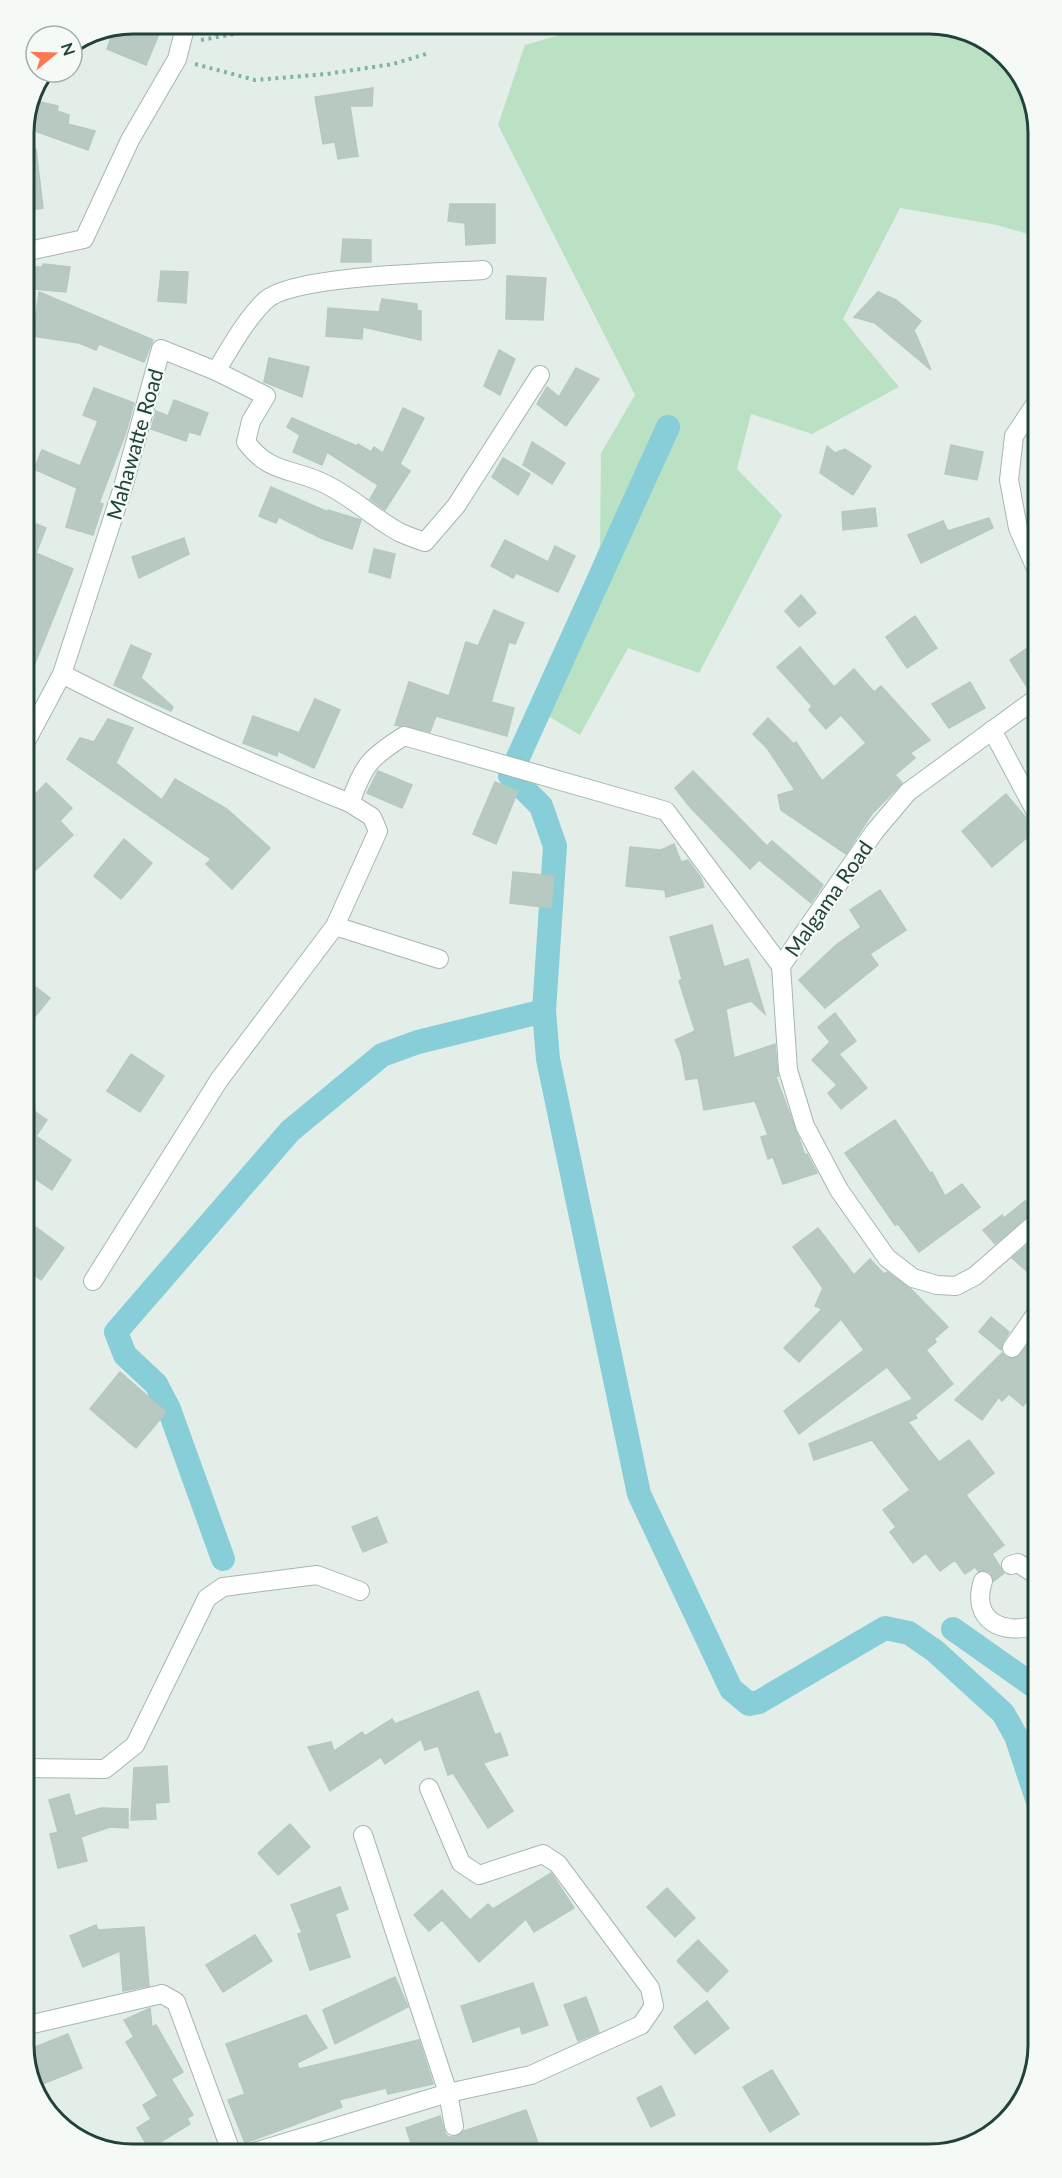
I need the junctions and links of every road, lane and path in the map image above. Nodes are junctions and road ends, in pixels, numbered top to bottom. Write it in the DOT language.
graph roads {
  1 [pos="183,34"];
  2 [pos="247,34"];
  3 [pos="178,51"];
  4 [pos="426,54"];
  5 [pos="35,250"];
  6 [pos="483,270"];
  7 [pos="216,371"];
  8 [pos="540,375"];
  9 [pos="1028,415"];
  10 [pos="1028,550"];
  11 [pos="62,674"];
  12 [pos="1028,704"];
  13 [pos="35,725"];
  14 [pos="992,730"];
  15 [pos="1028,797"];
  16 [pos="350,803"];
  17 [pos="334,926"];
  18 [pos="439,959"];
  19 [pos="781,966"];
  20 [pos="1028,1230"];
  21 [pos="93,1281"];
  22 [pos="1028,1325"];
  23 [pos="1011,1348"];
  24 [pos="1011,1565"];
  25 [pos="1028,1570"];
  26 [pos="983,1581"];
  27 [pos="360,1591"];
  28 [pos="1028,1626"];
  29 [pos="34,1768"];
  30 [pos="429,1788"];
  31 [pos="363,1835"];
  32 [pos="34,2024"];
  33 [pos="448,2093"];
  34 [pos="454,2126"];
  35 [pos="228,2143"];
  36 [pos="283,2143"];
  1 -- 3 [label="street"];
  2 -- 3 [label="path"];
  3 -- 4 [label="path"];
  3 -- 5 [label="street"];
  6 -- 7 [label="street"];
  7 -- 8 [label="street"];
  7 -- 11 [label="street, Mahawatte Road"];
  9 -- 10 [label="street"];
  11 -- 13 [label="street, Mahawatte Road"];
  11 -- 16 [label="street"];
  12 -- 14 [label="street, Malgama Road"];
  14 -- 15 [label="street"];
  14 -- 19 [label="street, Malgama Road"];
  16 -- 17 [label="street"];
  16 -- 19 [label="street"];
  17 -- 18 [label="street"];
  17 -- 21 [label="street"];
  19 -- 20 [label="street, Malgama Road"];
  22 -- 23 [label="street"];
  24 -- 25 [label="street"];
  26 -- 28 [label="street"];
  27 -- 29 [label="street"];
  30 -- 33 [label="street"];
  31 -- 33 [label="street"];
  32 -- 35 [label="street"];
  33 -- 34 [label="street"];
  33 -- 36 [label="street"];
}
